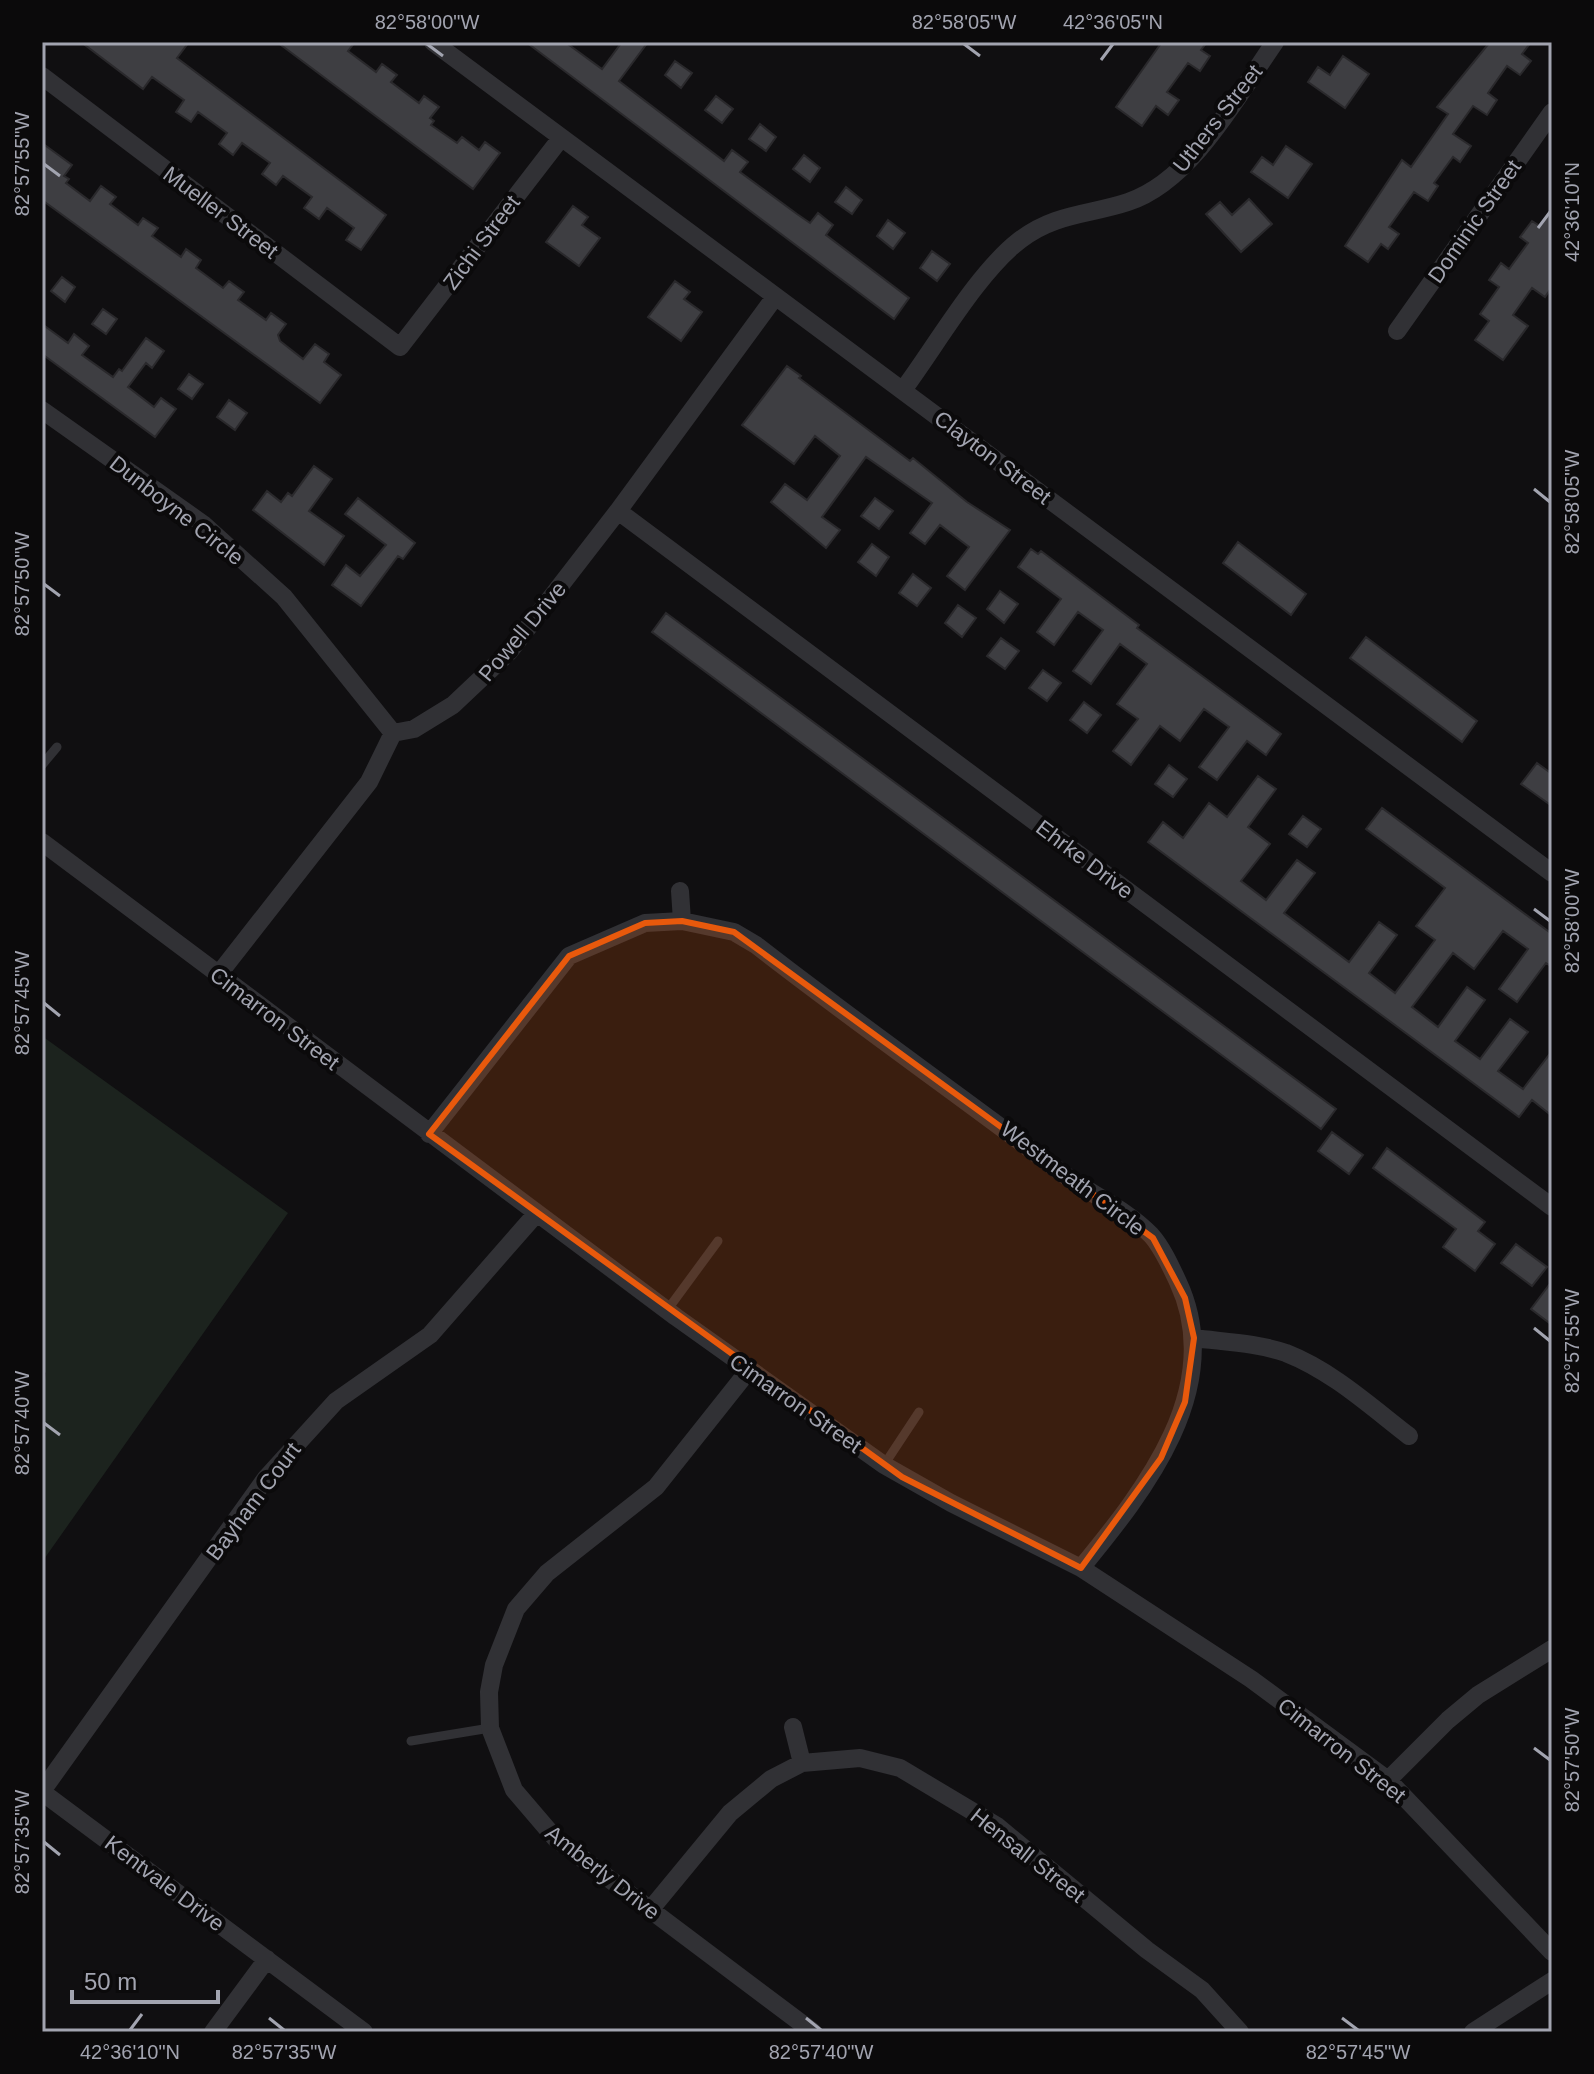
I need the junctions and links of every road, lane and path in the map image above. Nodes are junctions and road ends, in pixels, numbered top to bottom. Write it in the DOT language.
graph roads {
  1 [pos="433,42"];
  2 [pos="1275,42"];
  3 [pos="42,76"];
  4 [pos="1552,112"];
  5 [pos="561,138"];
  6 [pos="775,297"];
  7 [pos="1397,331"];
  8 [pos="400,347"];
  9 [pos="903,390"];
  10 [pos="42,410"];
  11 [pos="618,511"];
  12 [pos="393,733"];
  13 [pos="57,747"];
  14 [pos="42,765"];
  15 [pos="42,842"];
  16 [pos="1552,873"];
  17 [pos="680,891"];
  18 [pos="682,921"];
  19 [pos="218,975"];
  20 [pos="429,1134"];
  21 [pos="1552,1207"];
  22 [pos="536,1214"];
  23 [pos="718,1241"];
  24 [pos="668,1309"];
  25 [pos="1194,1338"];
  26 [pos="749,1370"];
  27 [pos="919,1412"];
  28 [pos="1409,1436"];
  29 [pos="884,1465"];
  30 [pos="1081,1568"];
  31 [pos="1552,1649"];
  32 [pos="793,1727"];
  33 [pos="490,1728"];
  34 [pos="411,1741"];
  35 [pos="802,1763"];
  36 [pos="1388,1780"];
  37 [pos="42,1791"];
  38 [pos="650,1910"];
  39 [pos="1552,1952"];
  40 [pos="267,1959"];
  41 [pos="1552,1981"];
  42 [pos="213,2032"];
  43 [pos="364,2032"];
  44 [pos="813,2032"];
  45 [pos="1240,2032"];
  46 [pos="1473,2032"];
  1 -- 5 [label="street, Clayton Street"];
  2 -- 9 [label="street, Uthers Street"];
  3 -- 8 [label="street, Mueller Street"];
  4 -- 7 [label="street, Dominic Street"];
  5 -- 6 [label="street, Clayton Street"];
  5 -- 8 [label="street, Zichi Street"];
  6 -- 9 [label="street, Clayton Street"];
  6 -- 11 [label="street, Powell Drive"];
  9 -- 16 [label="street, Clayton Street"];
  10 -- 12 [label="street, Dunboyne Circle"];
  11 -- 12 [label="street, Powell Drive"];
  11 -- 21 [label="street, Ehrke Drive"];
  12 -- 19 [label="street"];
  13 -- 14 [label="lane"];
  15 -- 19 [label="street, Cimarron Street"];
  17 -- 18 [label="street"];
  18 -- 20 [label="street, Westmeath Circle"];
  18 -- 25 [label="street, Westmeath Circle"];
  19 -- 20 [label="street, Cimarron Street"];
  20 -- 22 [label="street, Cimarron Street"];
  22 -- 24 [label="street, Cimarron Street"];
  22 -- 37 [label="street, Bayham Court"];
  23 -- 24 [label="lane"];
  24 -- 26 [label="street, Cimarron Street"];
  25 -- 28 [label="street"];
  25 -- 30 [label="street, Westmeath Circle"];
  26 -- 29 [label="street, Cimarron Street"];
  26 -- 33 [label="street, Amberly Drive"];
  27 -- 29 [label="lane"];
  29 -- 30 [label="street, Cimarron Street"];
  30 -- 36 [label="street, Cimarron Street"];
  31 -- 36 [label="street"];
  32 -- 35 [label="street"];
  33 -- 34 [label="lane"];
  33 -- 38 [label="street, Amberly Drive"];
  35 -- 38 [label="street, Hensall Street"];
  35 -- 45 [label="street, Hensall Street"];
  36 -- 39 [label="street, Cimarron Street"];
  37 -- 40 [label="street, Kentvale Drive"];
  38 -- 44 [label="street, Amberly Drive"];
  40 -- 42 [label="street"];
  40 -- 43 [label="street, Kentvale Drive"];
  41 -- 46 [label="street"];
}
